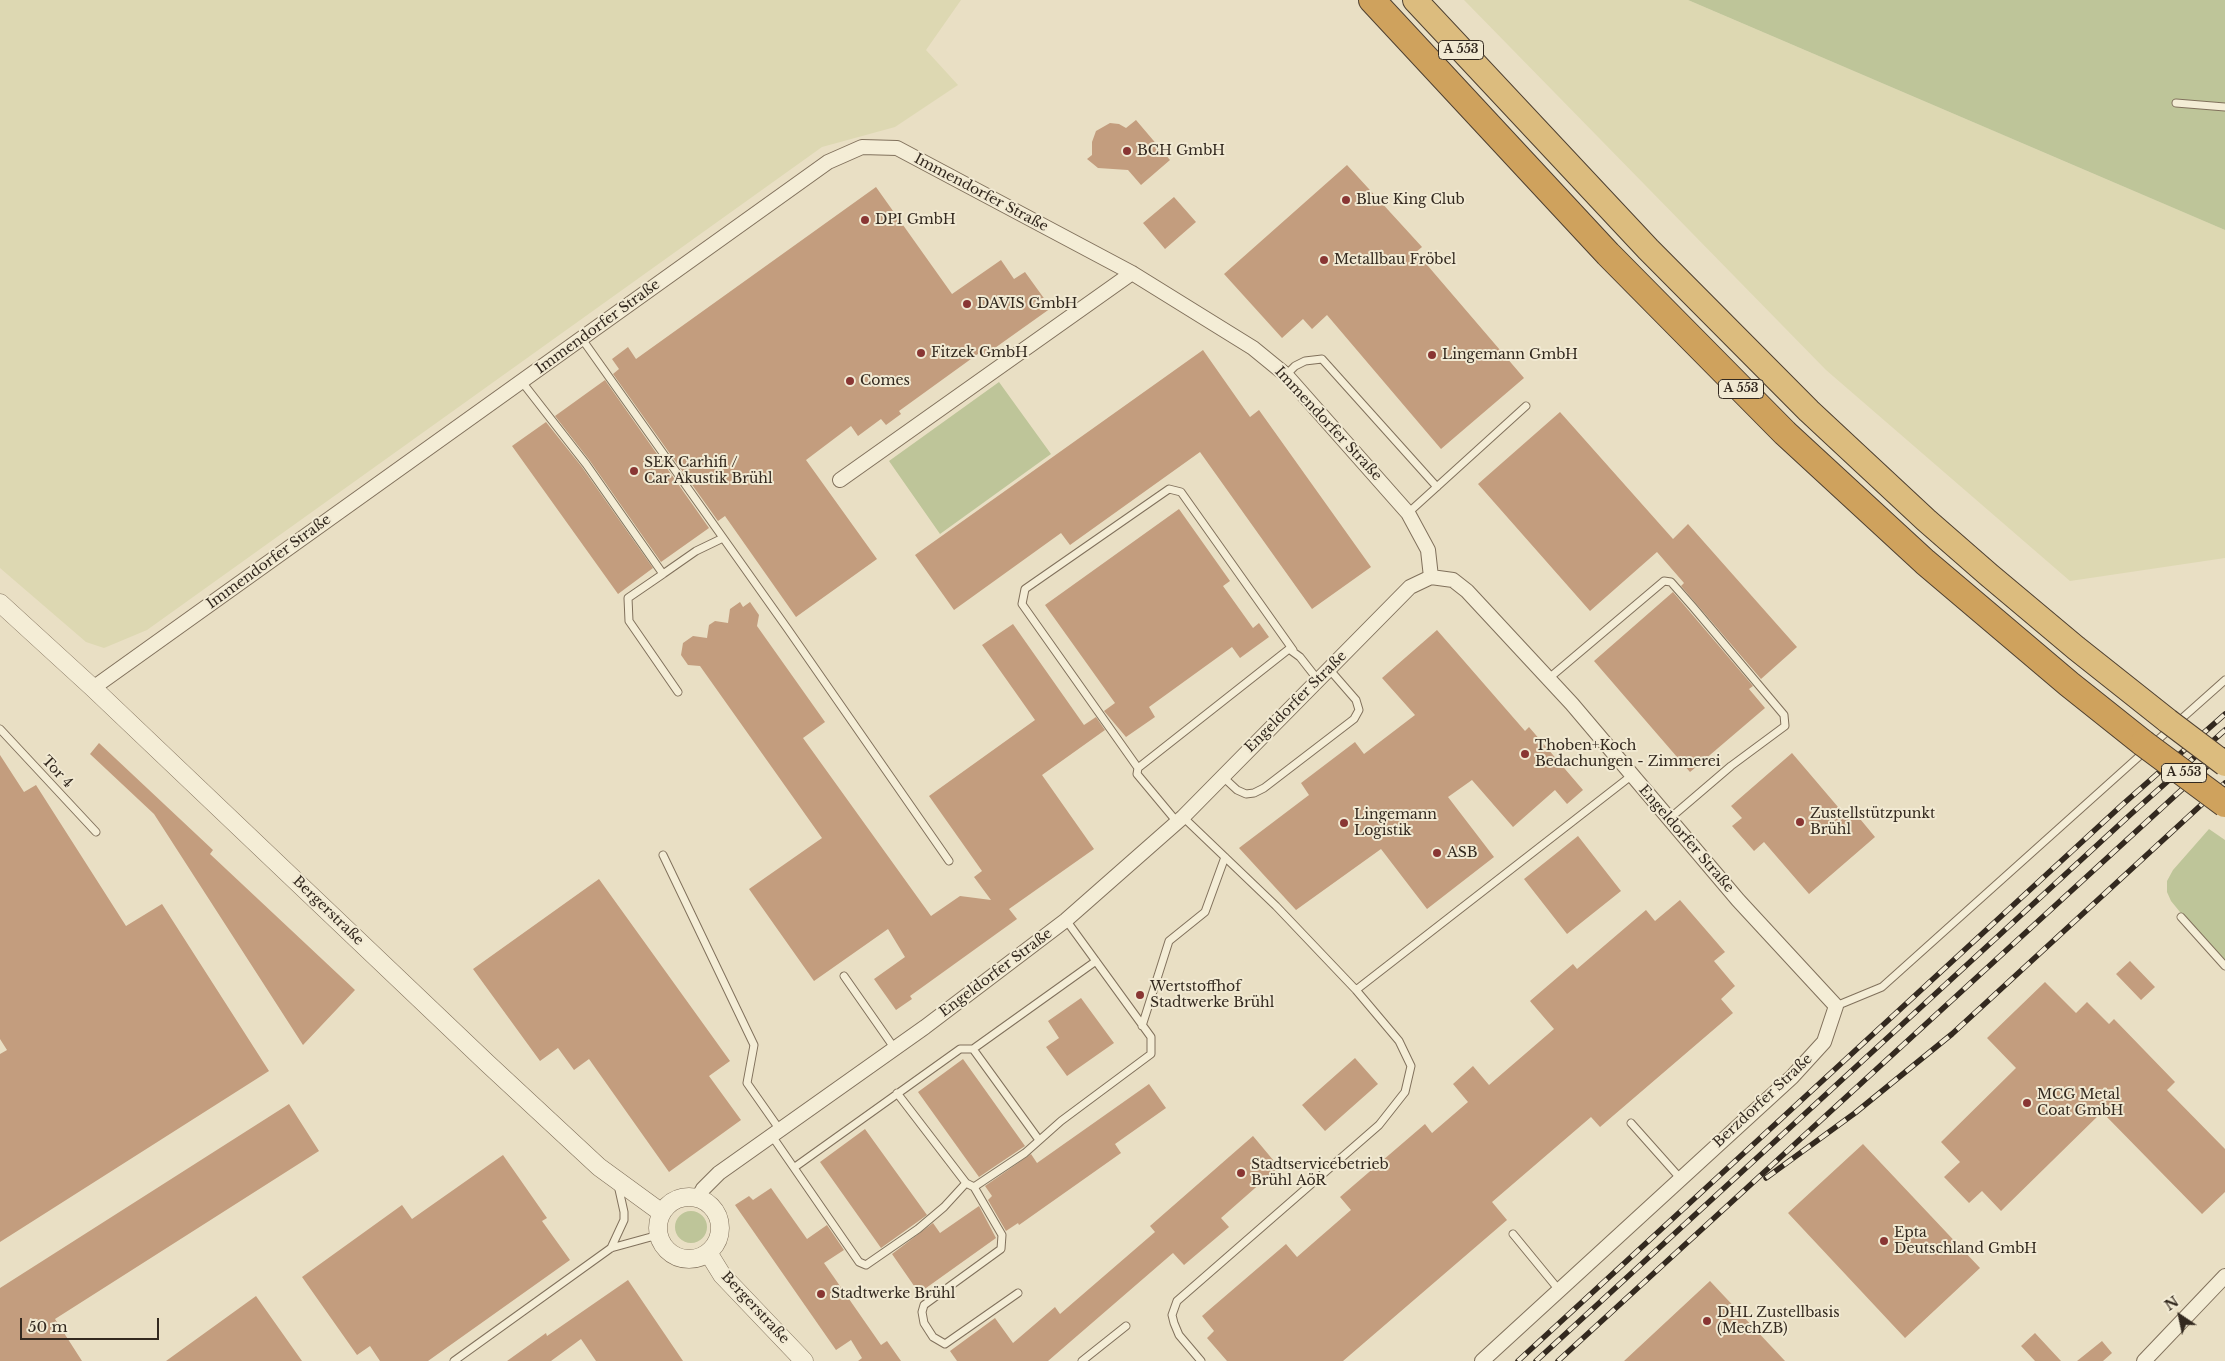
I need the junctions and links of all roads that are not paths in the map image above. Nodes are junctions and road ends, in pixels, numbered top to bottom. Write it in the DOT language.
graph roads {
  1 [pos="1372,0"];
  2 [pos="1415,0"];
  3 [pos="2176,103"];
  4 [pos="2225,107"];
  5 [pos="1132,274"];
  6 [pos="582,339"];
  7 [pos="1286,376"];
  8 [pos="522,382"];
  9 [pos="1526,406"];
  10 [pos="840,480"];
  11 [pos="1437,487"];
  12 [pos="1408,513"];
  13 [pos="723,538"];
  14 [pos="663,574"];
  15 [pos="1431,577"];
  16 [pos="0,603"];
  17 [pos="1293,650"];
  18 [pos="1329,669"];
  19 [pos="1548,679"];
  20 [pos="1318,680"];
  21 [pos="2225,680"];
  22 [pos="93,688"];
  23 [pos="678,692"];
  24 [pos="0,729"];
  25 [pos="2225,764"];
  26 [pos="1138,768"];
  27 [pos="1222,776"];
  28 [pos="1631,776"];
  29 [pos="2225,804"];
  30 [pos="1180,819"];
  31 [pos="1669,819"];
  32 [pos="96,832"];
  33 [pos="663,855"];
  34 [pos="1225,857"];
  35 [pos="949,862"];
  36 [pos="2181,917"];
  37 [pos="1066,920"];
  38 [pos="1096,961"];
  39 [pos="2225,966"];
  40 [pos="844,976"];
  41 [pos="1356,990"];
  42 [pos="1836,1006"];
  43 [pos="1142,1026"];
  44 [pos="895,1049"];
  45 [pos="973,1049"];
  46 [pos="897,1093"];
  47 [pos="1631,1124"];
  48 [pos="776,1133"];
  49 [pos="1039,1140"];
  50 [pos="795,1167"];
  51 [pos="1680,1178"];
  52 [pos="618,1182"];
  53 [pos="966,1182"];
  54 [pos="974,1187"];
  55 [pos="698,1198"];
  56 [pos="662,1213"];
  57 [pos="1513,1234"];
  58 [pos="659,1239"];
  59 [pos="611,1248"];
  60 [pos="708,1254"];
  61 [pos="2225,1276"];
  62 [pos="1559,1290"];
  63 [pos="1018,1293"];
  64 [pos="1126,1326"];
  65 [pos="454,1361"];
  66 [pos="804,1361"];
  67 [pos="1082,1361"];
  68 [pos="1201,1361"];
  69 [pos="1482,1361"];
  70 [pos="2144,1361"];
  1 -- 29 [label="highway, A 553, bridge"];
  2 -- 25 [label="highway, A 553, bridge"];
  3 -- 4 [label="lane"];
  5 -- 6 [label="street, Immendorfer Straße"];
  5 -- 7 [label="street, Immendorfer Straße"];
  5 -- 10 [label="street"];
  6 -- 8 [label="street, Immendorfer Straße"];
  6 -- 13 [label="lane"];
  7 -- 11 [label="lane"];
  7 -- 12 [label="street, Immendorfer Straße"];
  8 -- 14 [label="lane"];
  8 -- 22 [label="street, Immendorfer Straße"];
  9 -- 11 [label="lane"];
  11 -- 12 [label="lane"];
  12 -- 15 [label="street, Immendorfer Straße"];
  13 -- 14 [label="lane"];
  13 -- 35 [label="lane"];
  14 -- 23 [label="lane"];
  15 -- 18 [label="street, Engeldorfer Straße"];
  15 -- 19 [label="street, Engeldorfer Straße"];
  16 -- 22 [label="street, Bergerstraße"];
  17 -- 20 [label="lane"];
  17 -- 26 [label="lane"];
  17 -- 26 [label="lane"];
  18 -- 20 [label="street, Engeldorfer Straße"];
  18 -- 27 [label="lane"];
  19 -- 28 [label="street, Engeldorfer Straße"];
  19 -- 31 [label="lane"];
  20 -- 27 [label="street, Engeldorfer Straße"];
  21 -- 42 [label="lane"];
  22 -- 52 [label="street, Bergerstraße"];
  24 -- 32 [label="lane, Tor 4"];
  26 -- 30 [label="lane"];
  27 -- 30 [label="street, Engeldorfer Straße"];
  28 -- 31 [label="street, Engeldorfer Straße"];
  28 -- 41 [label="lane"];
  30 -- 34 [label="lane"];
  30 -- 37 [label="street, Engeldorfer Straße"];
  31 -- 42 [label="street, Engeldorfer Straße"];
  33 -- 48 [label="lane"];
  34 -- 41 [label="lane"];
  34 -- 43 [label="lane"];
  36 -- 39 [label="lane"];
  37 -- 38 [label="lane"];
  37 -- 44 [label="street, Engeldorfer Straße"];
  38 -- 43 [label="lane"];
  38 -- 45 [label="lane"];
  40 -- 44 [label="lane"];
  41 -- 68 [label="lane"];
  42 -- 51 [label="street, Berzdorfer Straße"];
  43 -- 49 [label="lane"];
  44 -- 48 [label="street, Engeldorfer Straße"];
  45 -- 46 [label="lane"];
  45 -- 49 [label="lane"];
  46 -- 50 [label="lane"];
  46 -- 53 [label="lane"];
  47 -- 51 [label="lane"];
  48 -- 50 [label="lane"];
  48 -- 55 [label="street, Engeldorfer Straße"];
  49 -- 54 [label="lane"];
  50 -- 53 [label="lane"];
  51 -- 62 [label="street, Berzdorfer Straße"];
  52 -- 56 [label="street, Bergerstraße"];
  52 -- 59 [label="lane"];
  53 -- 54 [label="lane"];
  54 -- 63 [label="lane"];
  55 -- 56 [label="street"];
  55 -- 60 [label="street"];
  56 -- 58 [label="street"];
  57 -- 62 [label="lane"];
  58 -- 59 [label="lane"];
  58 -- 60 [label="street"];
  59 -- 65 [label="lane"];
  60 -- 66 [label="street, Bergerstraße"];
  61 -- 70 [label="street"];
  62 -- 69 [label="street, Berzdorfer Straße"];
  64 -- 67 [label="lane"];
}
